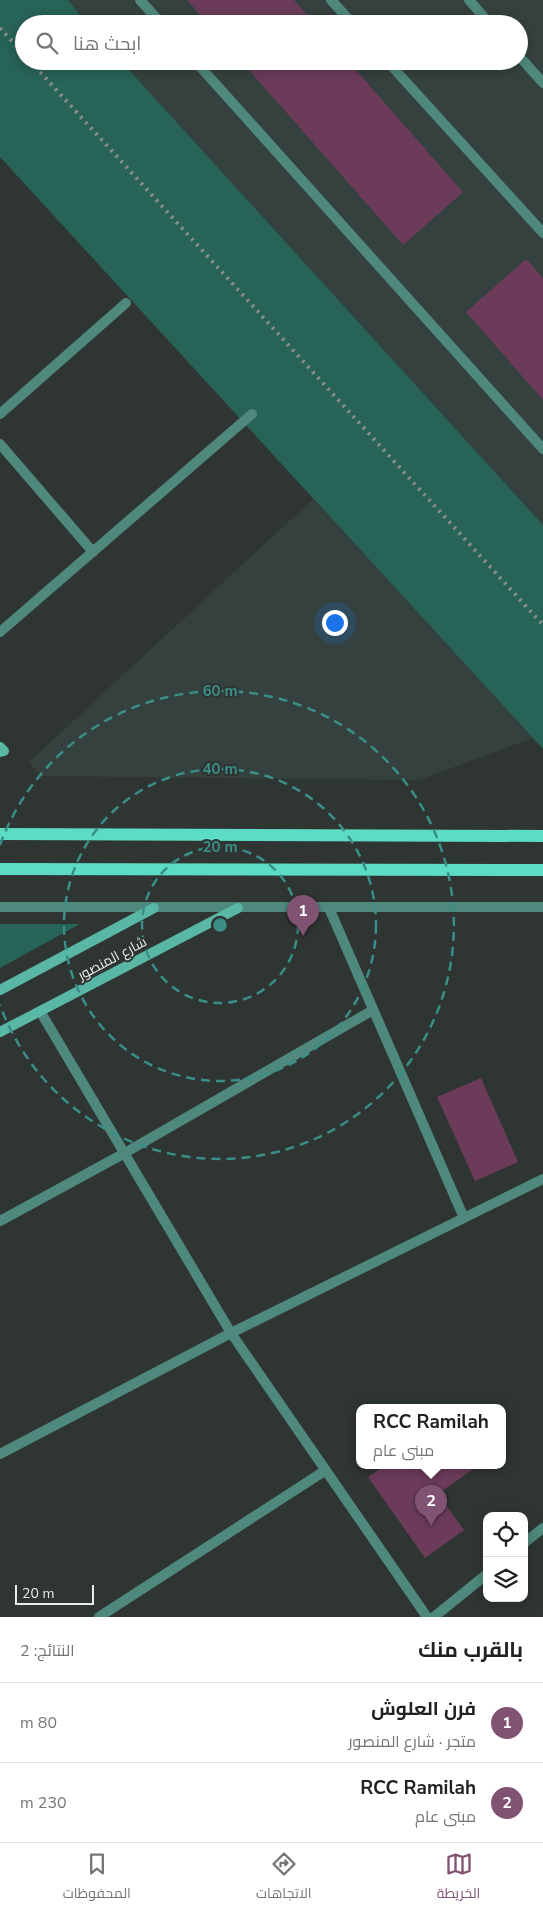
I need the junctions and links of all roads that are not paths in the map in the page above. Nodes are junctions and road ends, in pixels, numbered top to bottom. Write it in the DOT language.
graph roads {
  1 [pos="140,0"];
  2 [pos="331,0"];
  3 [pos="469,0"];
  4 [pos="154,15"];
  5 [pos="345,15"];
  6 [pos="482,15"];
  7 [pos="528,66"];
  8 [pos="203,70"];
  9 [pos="395,70"];
  10 [pos="543,83"];
  11 [pos="543,233"];
  12 [pos="126,303"];
  13 [pos="0,414"];
  14 [pos="252,414"];
  15 [pos="0,444"];
  16 [pos="543,449"];
  17 [pos="93,552"];
  18 [pos="0,632"];
  19 [pos="0,747"];
  20 [pos="0,752"];
  21 [pos="0,834"];
  22 [pos="543,836"];
  23 [pos="0,869"];
  24 [pos="543,870"];
  25 [pos="0,907"];
  26 [pos="543,907"];
  27 [pos="154,908"];
  28 [pos="238,908"];
  29 [pos="329,908"];
  30 [pos="0,990"];
  31 [pos="374,1010"];
  32 [pos="40,1012"];
  33 [pos="0,1032"];
  34 [pos="123,1154"];
  35 [pos="543,1179"];
  36 [pos="464,1218"];
  37 [pos="0,1221"];
  38 [pos="231,1334"];
  39 [pos="0,1454"];
  40 [pos="326,1470"];
  41 [pos="543,1528"];
  42 [pos="528,1540"];
  43 [pos="483,1577"];
  44 [pos="99,1617"];
  45 [pos="427,1617"];
  46 [pos="434,1617"];
  1 -- 4 [label="street"];
  2 -- 5 [label="street"];
  3 -- 6 [label="street"];
  7 -- 10 [label="street"];
  8 -- 16 [label="street"];
  9 -- 11 [label="street"];
  12 -- 13 [label="street"];
  14 -- 17 [label="street"];
  15 -- 17 [label="street"];
  17 -- 18 [label="street"];
  19 -- 20 [label="street"];
  21 -- 22 [label="main road"];
  23 -- 24 [label="main road"];
  25 -- 27 [label="street"];
  26 -- 29 [label="street"];
  27 -- 28 [label="street"];
  27 -- 30 [label="street, شارع المنصور"];
  28 -- 29 [label="street"];
  28 -- 32 [label="street, شارع المنصور"];
  29 -- 31 [label="street"];
  31 -- 34 [label="street"];
  31 -- 36 [label="street"];
  32 -- 33 [label="street, شارع المنصور"];
  32 -- 34 [label="street"];
  34 -- 37 [label="street"];
  34 -- 38 [label="street"];
  35 -- 36 [label="street"];
  36 -- 38 [label="street"];
  38 -- 39 [label="street"];
  38 -- 40 [label="street"];
  40 -- 44 [label="street"];
  40 -- 45 [label="street"];
  41 -- 42 [label="street"];
  43 -- 46 [label="street"];
}
